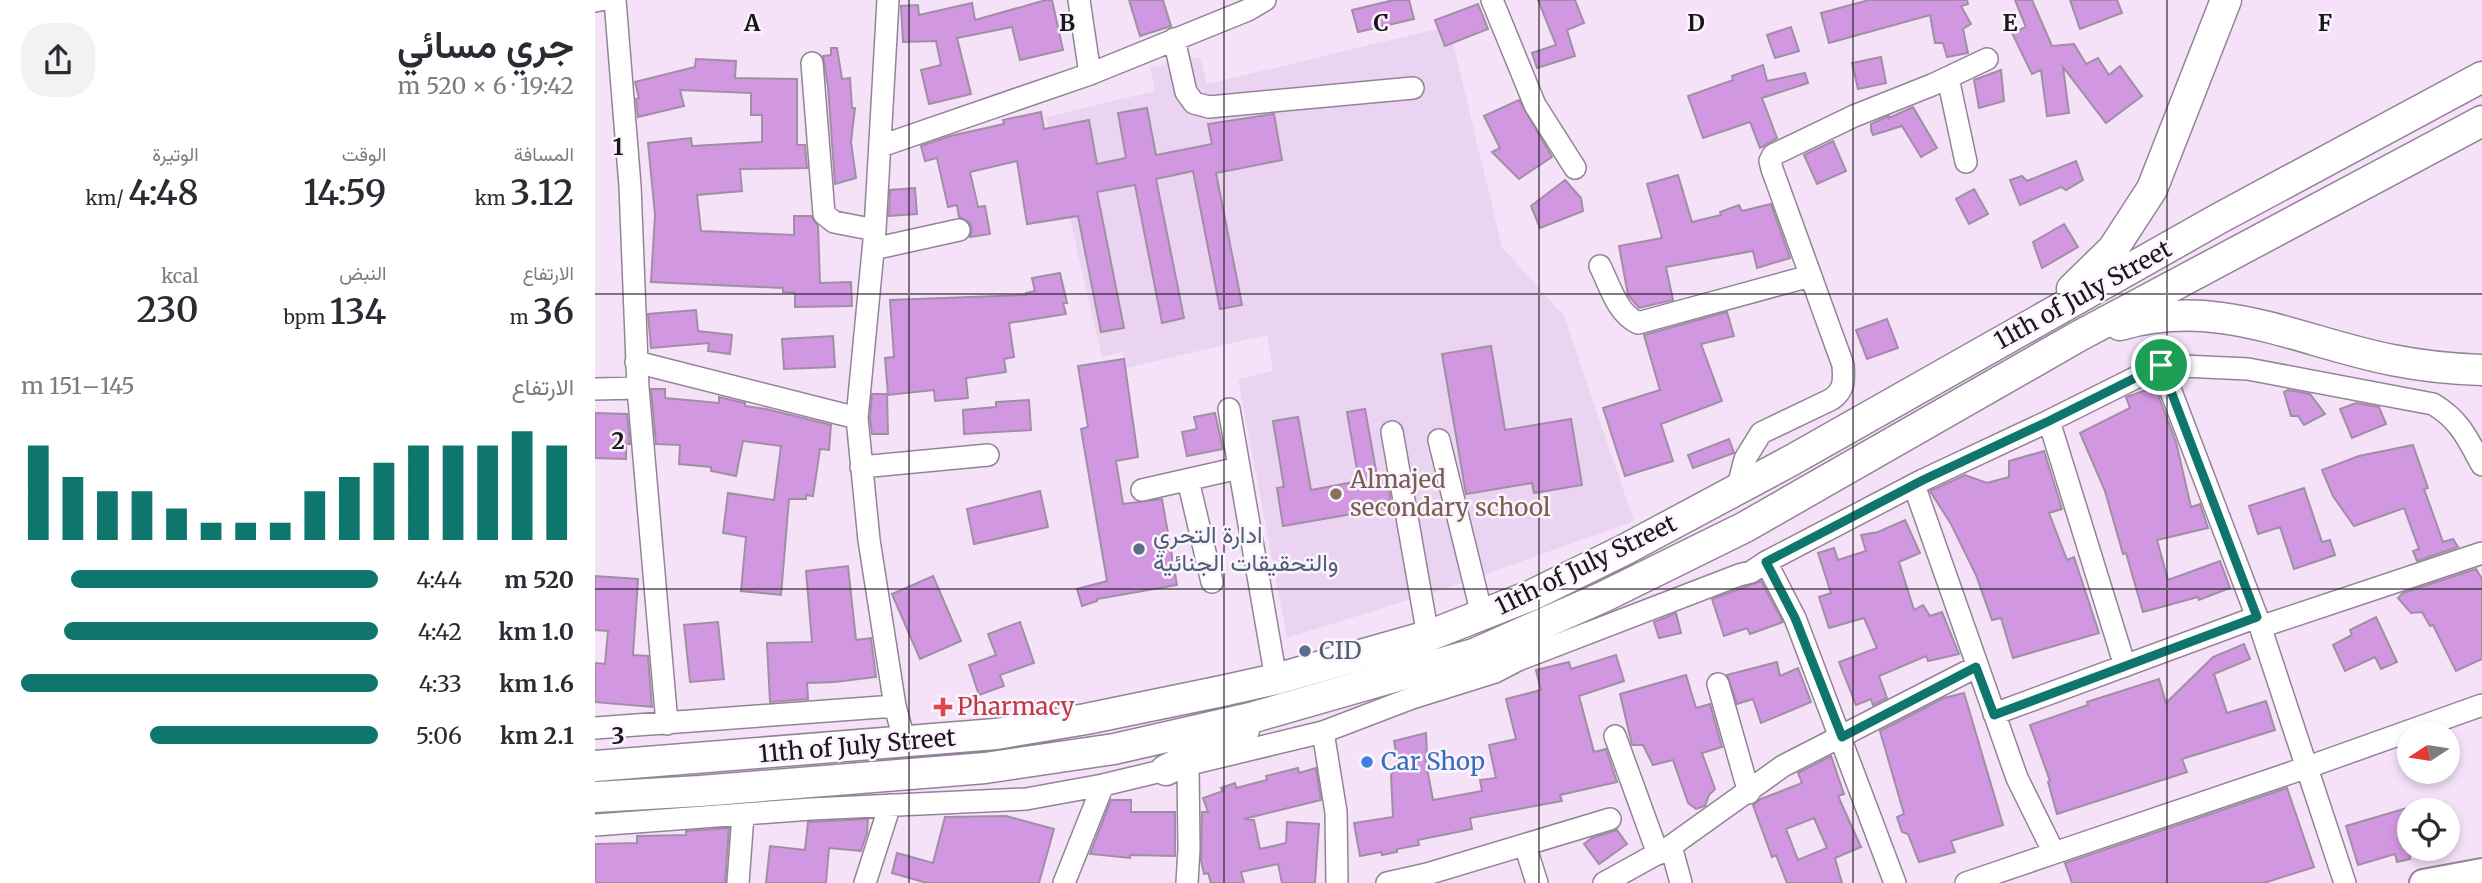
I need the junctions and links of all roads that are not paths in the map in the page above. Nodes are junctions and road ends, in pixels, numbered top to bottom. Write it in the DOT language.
graph roads {
  1 [pos="615,0"];
  2 [pos="888,0"];
  3 [pos="1079,0"];
  4 [pos="1265,0"];
  5 [pos="1492,0"];
  6 [pos="2226,0"];
  7 [pos="1174,39"];
  8 [pos="1987,59"];
  9 [pos="813,63"];
  10 [pos="1090,74"];
  11 [pos="2481,77"];
  12 [pos="1948,78"];
  13 [pos="1413,88"];
  14 [pos="2482,121"];
  15 [pos="881,146"];
  16 [pos="1966,162"];
  17 [pos="1575,168"];
  18 [pos="959,230"];
  19 [pos="874,239"];
  20 [pos="1600,266"];
  21 [pos="1810,276"];
  22 [pos="2032,324"];
  23 [pos="2079,336"];
  24 [pos="2038,360"];
  25 [pos="636,362"];
  26 [pos="2161,365"];
  27 [pos="2482,370"];
  28 [pos="638,388"];
  29 [pos="595,389"];
  30 [pos="1229,408"];
  31 [pos="857,418"];
  32 [pos="2049,421"];
  33 [pos="1392,432"];
  34 [pos="1439,440"];
  35 [pos="988,455"];
  36 [pos="2482,465"];
  37 [pos="861,467"];
  38 [pos="1239,468"];
  39 [pos="1188,480"];
  40 [pos="1914,485"];
  41 [pos="1142,490"];
  42 [pos="1737,490"];
  43 [pos="2482,553"];
  44 [pos="1766,562"];
  45 [pos="1212,582"];
  46 [pos="1482,615"];
  47 [pos="2258,622"];
  48 [pos="1428,636"];
  49 [pos="2125,666"];
  50 [pos="1976,667"];
  51 [pos="1276,679"];
  52 [pos="1718,684"];
  53 [pos="2482,705"];
  54 [pos="895,706"];
  55 [pos="1286,708"];
  56 [pos="1994,715"];
  57 [pos="667,724"];
  58 [pos="595,728"];
  59 [pos="1323,732"];
  60 [pos="1615,736"];
  61 [pos="1842,737"];
  62 [pos="905,743"];
  63 [pos="647,763"];
  64 [pos="595,766"];
  65 [pos="2308,767"];
  66 [pos="1177,768"];
  67 [pos="1103,785"];
  68 [pos="649,793"];
  69 [pos="1749,793"];
  70 [pos="595,797"];
  71 [pos="890,805"];
  72 [pos="743,816"];
  73 [pos="1610,819"];
  74 [pos="595,825"];
  75 [pos="1525,845"];
  76 [pos="1664,850"];
  77 [pos="2054,853"];
  78 [pos="2482,872"];
  79 [pos="2439,882"];
  80 [pos="2482,882"];
  81 [pos="739,883"];
  82 [pos="865,883"];
  83 [pos="1064,883"];
  84 [pos="1187,883"];
  85 [pos="1337,883"];
  86 [pos="1387,883"];
  87 [pos="1537,883"];
  88 [pos="1604,883"];
  89 [pos="1681,883"];
  90 [pos="1895,883"];
  91 [pos="1966,883"];
  92 [pos="2345,883"];
  93 [pos="2475,883"];
  1 -- 25 [label="street"];
  2 -- 15 [label="street"];
  3 -- 10 [label="street"];
  4 -- 7 [label="street"];
  5 -- 17 [label="street"];
  6 -- 22 [label="highway"];
  7 -- 10 [label="street"];
  7 -- 13 [label="street"];
  8 -- 12 [label="street"];
  9 -- 19 [label="street"];
  10 -- 15 [label="street"];
  11 -- 22 [label="highway, 11th of July Street"];
  12 -- 16 [label="street"];
  12 -- 21 [label="street"];
  14 -- 23 [label="highway, 11th of July Street"];
  15 -- 19 [label="street"];
  18 -- 19 [label="street"];
  19 -- 31 [label="street"];
  20 -- 21 [label="street"];
  21 -- 42 [label="street"];
  22 -- 24 [label="highway"];
  22 -- 42 [label="highway, 11th of July Street"];
  23 -- 24 [label="highway, 11th of July Street"];
  23 -- 27 [label="highway"];
  24 -- 55 [label="highway, 11th of July Street"];
  25 -- 28 [label="street"];
  25 -- 31 [label="street"];
  26 -- 32 [label="street"];
  26 -- 36 [label="street"];
  26 -- 47 [label="street"];
  28 -- 29 [label="street"];
  28 -- 57 [label="street"];
  30 -- 38 [label="street"];
  31 -- 37 [label="street"];
  32 -- 40 [label="street"];
  32 -- 49 [label="street"];
  33 -- 48 [label="street"];
  34 -- 46 [label="street"];
  35 -- 37 [label="street"];
  37 -- 54 [label="street"];
  38 -- 39 [label="street"];
  38 -- 51 [label="street"];
  39 -- 41 [label="street"];
  39 -- 45 [label="street"];
  40 -- 44 [label="street"];
  40 -- 50 [label="street"];
  42 -- 46 [label="highway, 11th of July Street"];
  43 -- 47 [label="street"];
  44 -- 59 [label="street"];
  44 -- 61 [label="street"];
  46 -- 48 [label="highway, 11th of July Street"];
  47 -- 49 [label="street"];
  47 -- 65 [label="street"];
  48 -- 51 [label="highway, 11th of July Street"];
  49 -- 56 [label="street"];
  50 -- 56 [label="street"];
  50 -- 61 [label="street"];
  51 -- 62 [label="highway, 11th of July Street"];
  52 -- 69 [label="street"];
  53 -- 65 [label="street"];
  54 -- 57 [label="street"];
  54 -- 62 [label="street"];
  55 -- 66 [label="highway"];
  55 -- 68 [label="highway, 11th of July Street"];
  56 -- 77 [label="street"];
  57 -- 58 [label="street"];
  59 -- 66 [label="street"];
  59 -- 85 [label="street"];
  60 -- 76 [label="street"];
  61 -- 69 [label="street"];
  61 -- 90 [label="street"];
  62 -- 63 [label="highway, 11th of July Street"];
  63 -- 64 [label="highway, 11th of July Street"];
  63 -- 68 [label="highway"];
  65 -- 77 [label="street"];
  65 -- 92 [label="street"];
  66 -- 67 [label="street"];
  66 -- 84 [label="street"];
  67 -- 71 [label="street"];
  67 -- 83 [label="street"];
  68 -- 70 [label="highway, 11th of July Street"];
  69 -- 76 [label="street"];
  71 -- 72 [label="street"];
  71 -- 82 [label="street"];
  72 -- 74 [label="street"];
  72 -- 81 [label="street"];
  73 -- 75 [label="street"];
  75 -- 86 [label="street"];
  75 -- 87 [label="street"];
  76 -- 88 [label="street"];
  76 -- 89 [label="street"];
  77 -- 91 [label="street"];
  78 -- 79 [label="main road"];
  80 -- 93 [label="main road"];
}
